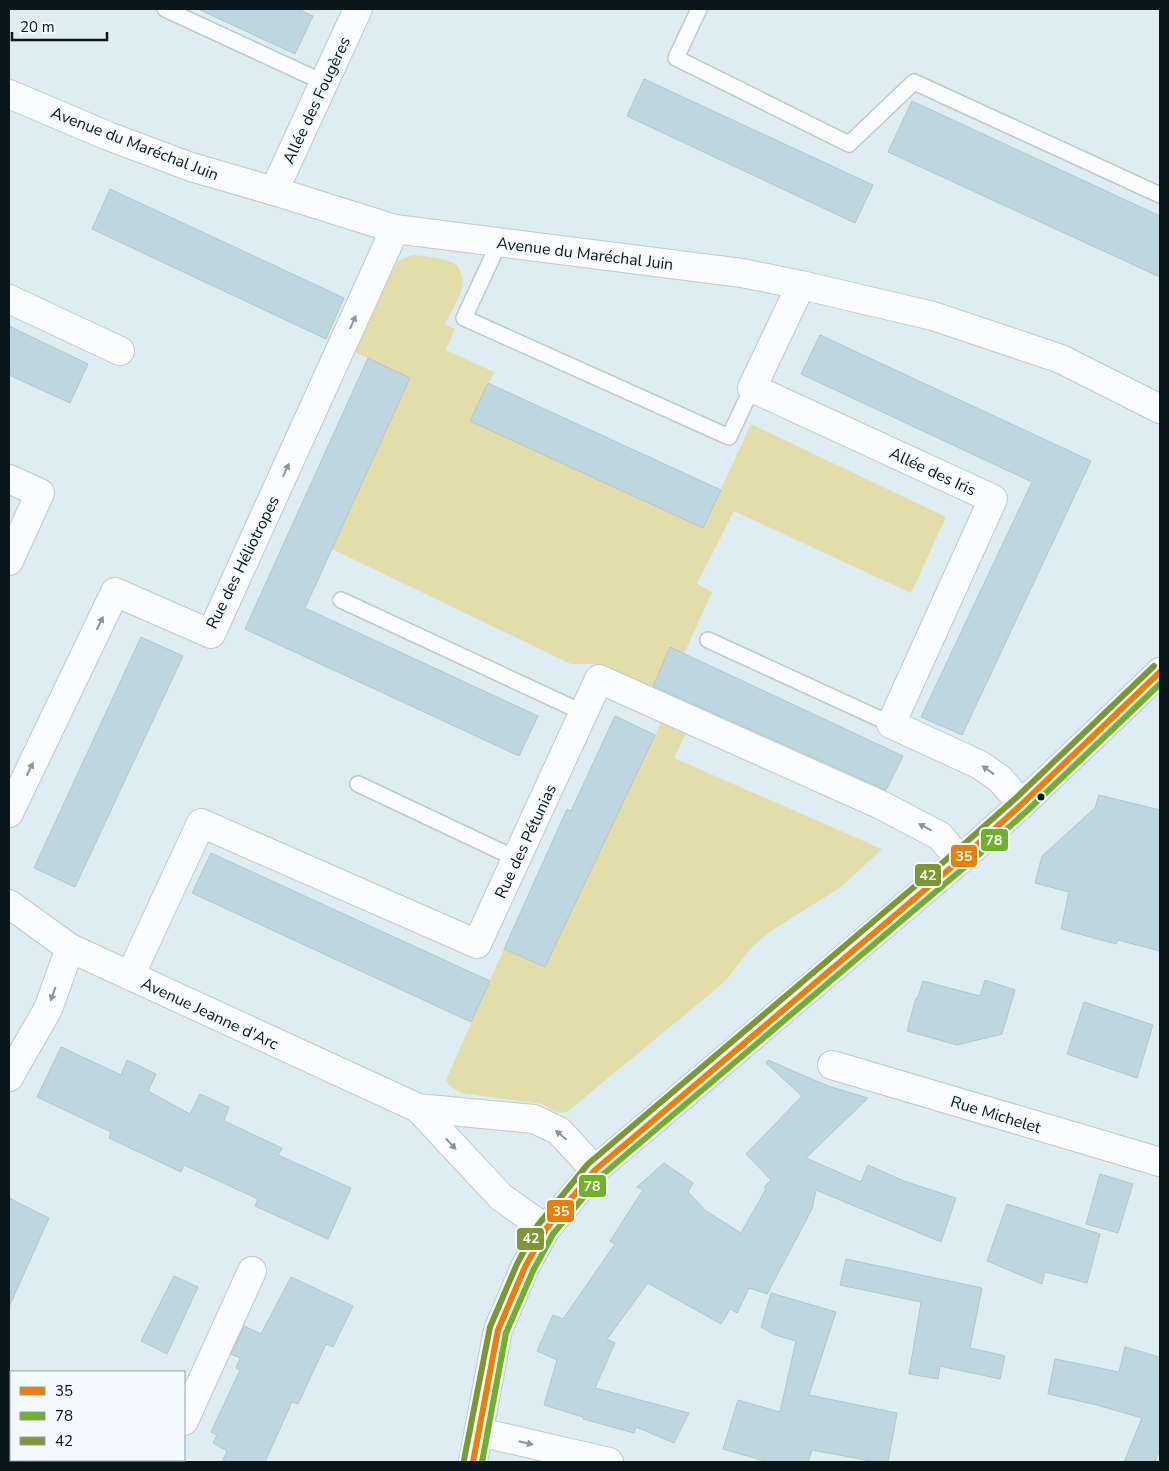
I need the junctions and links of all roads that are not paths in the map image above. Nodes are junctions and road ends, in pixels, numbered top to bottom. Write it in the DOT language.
graph roads {
  1 [pos="165,9"];
  2 [pos="358,9"];
  3 [pos="699,9"];
  4 [pos="325,83"];
  5 [pos="9,94"];
  6 [pos="274,191"];
  7 [pos="1160,195"];
  8 [pos="395,229"];
  9 [pos="499,243"];
  10 [pos="801,285"];
  11 [pos="9,299"];
  12 [pos="120,351"];
  13 [pos="752,388"];
  14 [pos="1160,409"];
  15 [pos="9,479"];
  16 [pos="9,561"];
  17 [pos="341,600"];
  18 [pos="708,640"];
  19 [pos="1160,672"];
  20 [pos="584,713"];
  21 [pos="891,724"];
  22 [pos="358,784"];
  23 [pos="1022,804"];
  24 [pos="9,813"];
  25 [pos="517,859"];
  26 [pos="960,860"];
  27 [pos="9,904"];
  28 [pos="70,948"];
  29 [pos="130,976"];
  30 [pos="832,1065"];
  31 [pos="9,1077"];
  32 [pos="418,1108"];
  33 [pos="1160,1162"];
  34 [pos="595,1170"];
  35 [pos="546,1229"];
  36 [pos="252,1271"];
  37 [pos="185,1419"];
  38 [pos="479,1432"];
  39 [pos="473,1462"];
  40 [pos="608,1462"];
  1 -- 4 [label="lane"];
  2 -- 4 [label="street, Allée des Fougères"];
  3 -- 7 [label="lane"];
  4 -- 6 [label="street, Allée des Fougères"];
  5 -- 6 [label="street, Avenue du Maréchal Juin"];
  6 -- 8 [label="street, Avenue du Maréchal Juin"];
  8 -- 9 [label="street, Avenue du Maréchal Juin"];
  24 -- 8 [label="street, Rue des Héliotropes, one-way"];
  9 -- 10 [label="street, Avenue du Maréchal Juin"];
  9 -- 13 [label="lane"];
  10 -- 13 [label="street"];
  10 -- 14 [label="street, Avenue du Maréchal Juin"];
  11 -- 12 [label="street"];
  13 -- 21 [label="street, Allée des Iris"];
  15 -- 16 [label="street"];
  17 -- 20 [label="lane"];
  18 -- 21 [label="lane"];
  19 -- 23 [label="street"];
  20 -- 25 [label="street, Rue des Pétunias"];
  26 -- 20 [label="street, Rue des Pétunias, one-way"];
  23 -- 21 [label="street, one-way"];
  22 -- 25 [label="lane"];
  23 -- 26 [label="street"];
  25 -- 29 [label="street, Rue des Pétunias"];
  26 -- 34 [label="street"];
  27 -- 28 [label="street, Avenue Jeanne d'Arc"];
  28 -- 29 [label="street, Avenue Jeanne d'Arc"];
  28 -- 31 [label="street, one-way"];
  29 -- 32 [label="street, Avenue Jeanne d'Arc"];
  30 -- 33 [label="street, Rue Michelet"];
  34 -- 32 [label="street, Avenue Jeanne d'Arc, one-way"];
  32 -- 35 [label="street, Avenue Jeanne d'Arc, one-way"];
  34 -- 35 [label="street"];
  35 -- 38 [label="street"];
  36 -- 37 [label="street"];
  38 -- 39 [label="street"];
  38 -- 40 [label="street, one-way"];
}
